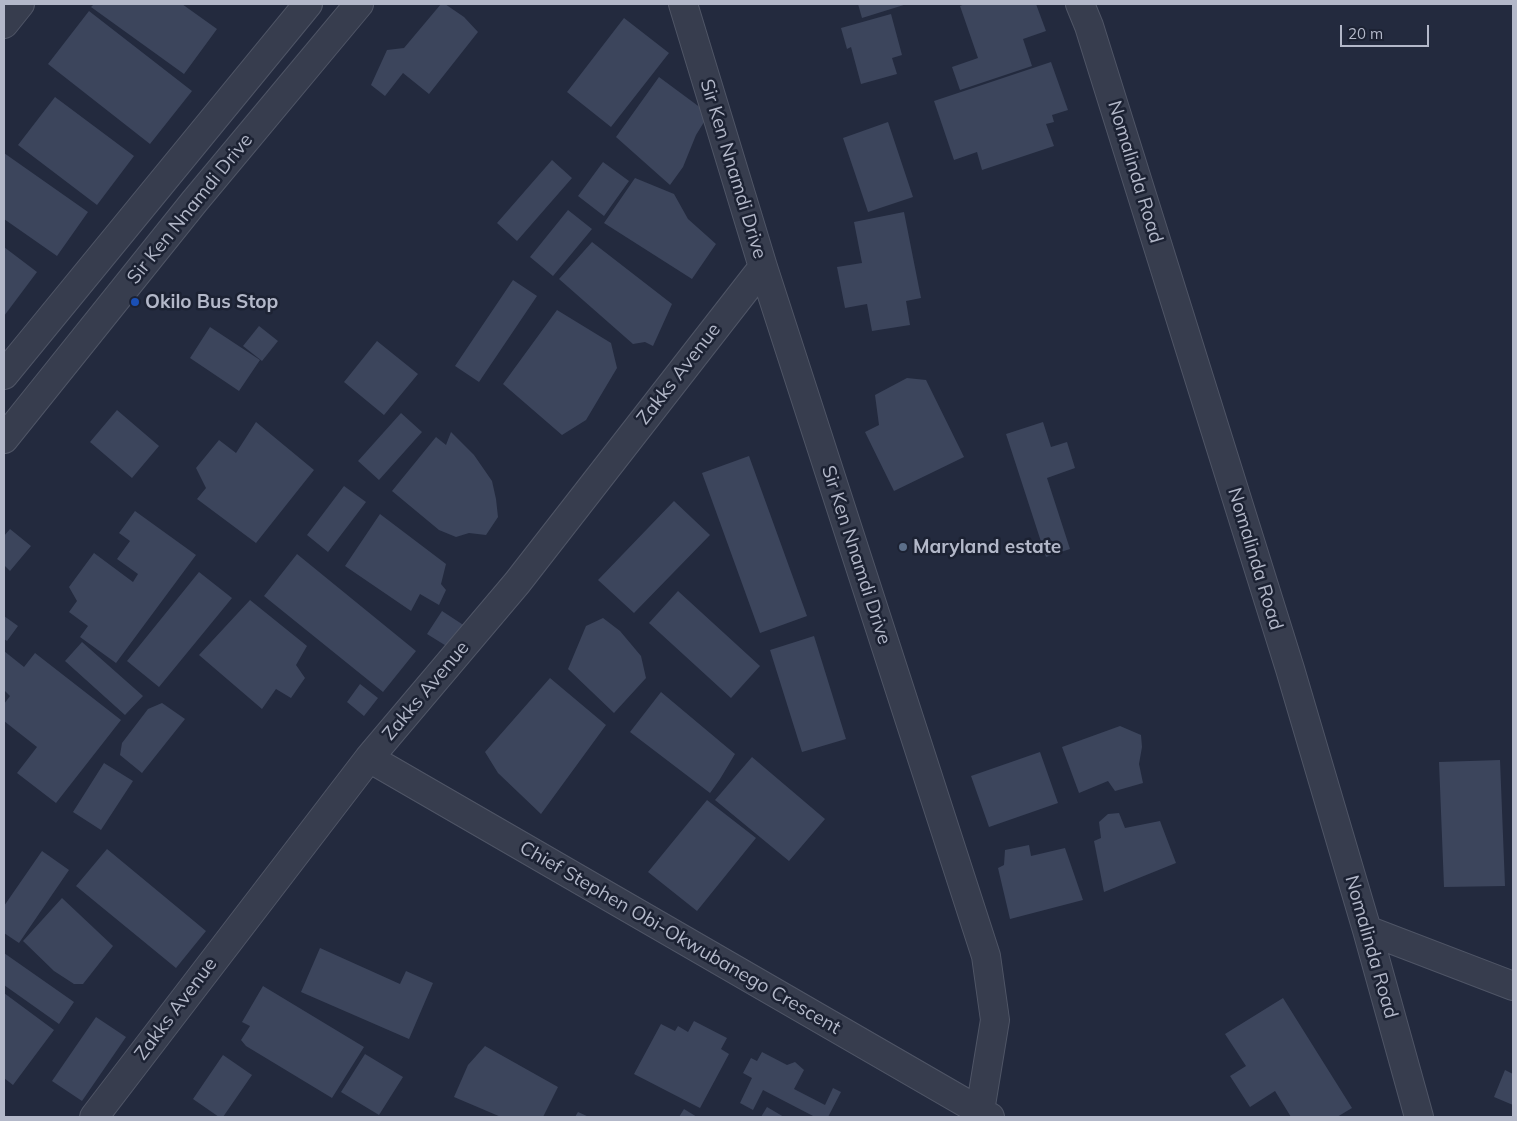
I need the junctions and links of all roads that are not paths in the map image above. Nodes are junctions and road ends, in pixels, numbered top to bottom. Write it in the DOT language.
graph roads {
  1 [pos="20,4"];
  2 [pos="308,4"];
  3 [pos="360,4"];
  4 [pos="683,4"];
  5 [pos="1080,4"];
  6 [pos="4,24"];
  7 [pos="763,267"];
  8 [pos="4,375"];
  9 [pos="13,411"];
  10 [pos="4,440"];
  11 [pos="369,758"];
  12 [pos="1367,930"];
  13 [pos="1513,986"];
  14 [pos="985,1114"];
  15 [pos="94,1117"];
  16 [pos="1419,1117"];
  1 -- 6 [label="street"];
  2 -- 8 [label="street, Sir Ken Nnamdi Drive"];
  3 -- 9 [label="street, Sir Ken Nnamdi Drive"];
  4 -- 7 [label="street, Sir Ken Nnamdi Drive"];
  5 -- 12 [label="street, Nomalinda Road"];
  7 -- 11 [label="street, Zakks Avenue"];
  7 -- 14 [label="street, Sir Ken Nnamdi Drive"];
  9 -- 10 [label="street, Sir Ken Nnamdi Drive"];
  11 -- 14 [label="street, Chief Stephen Obi-Okwubanego Crescent"];
  11 -- 15 [label="street, Zakks Avenue"];
  12 -- 13 [label="street"];
  12 -- 16 [label="street, Nomalinda Road"];
}
